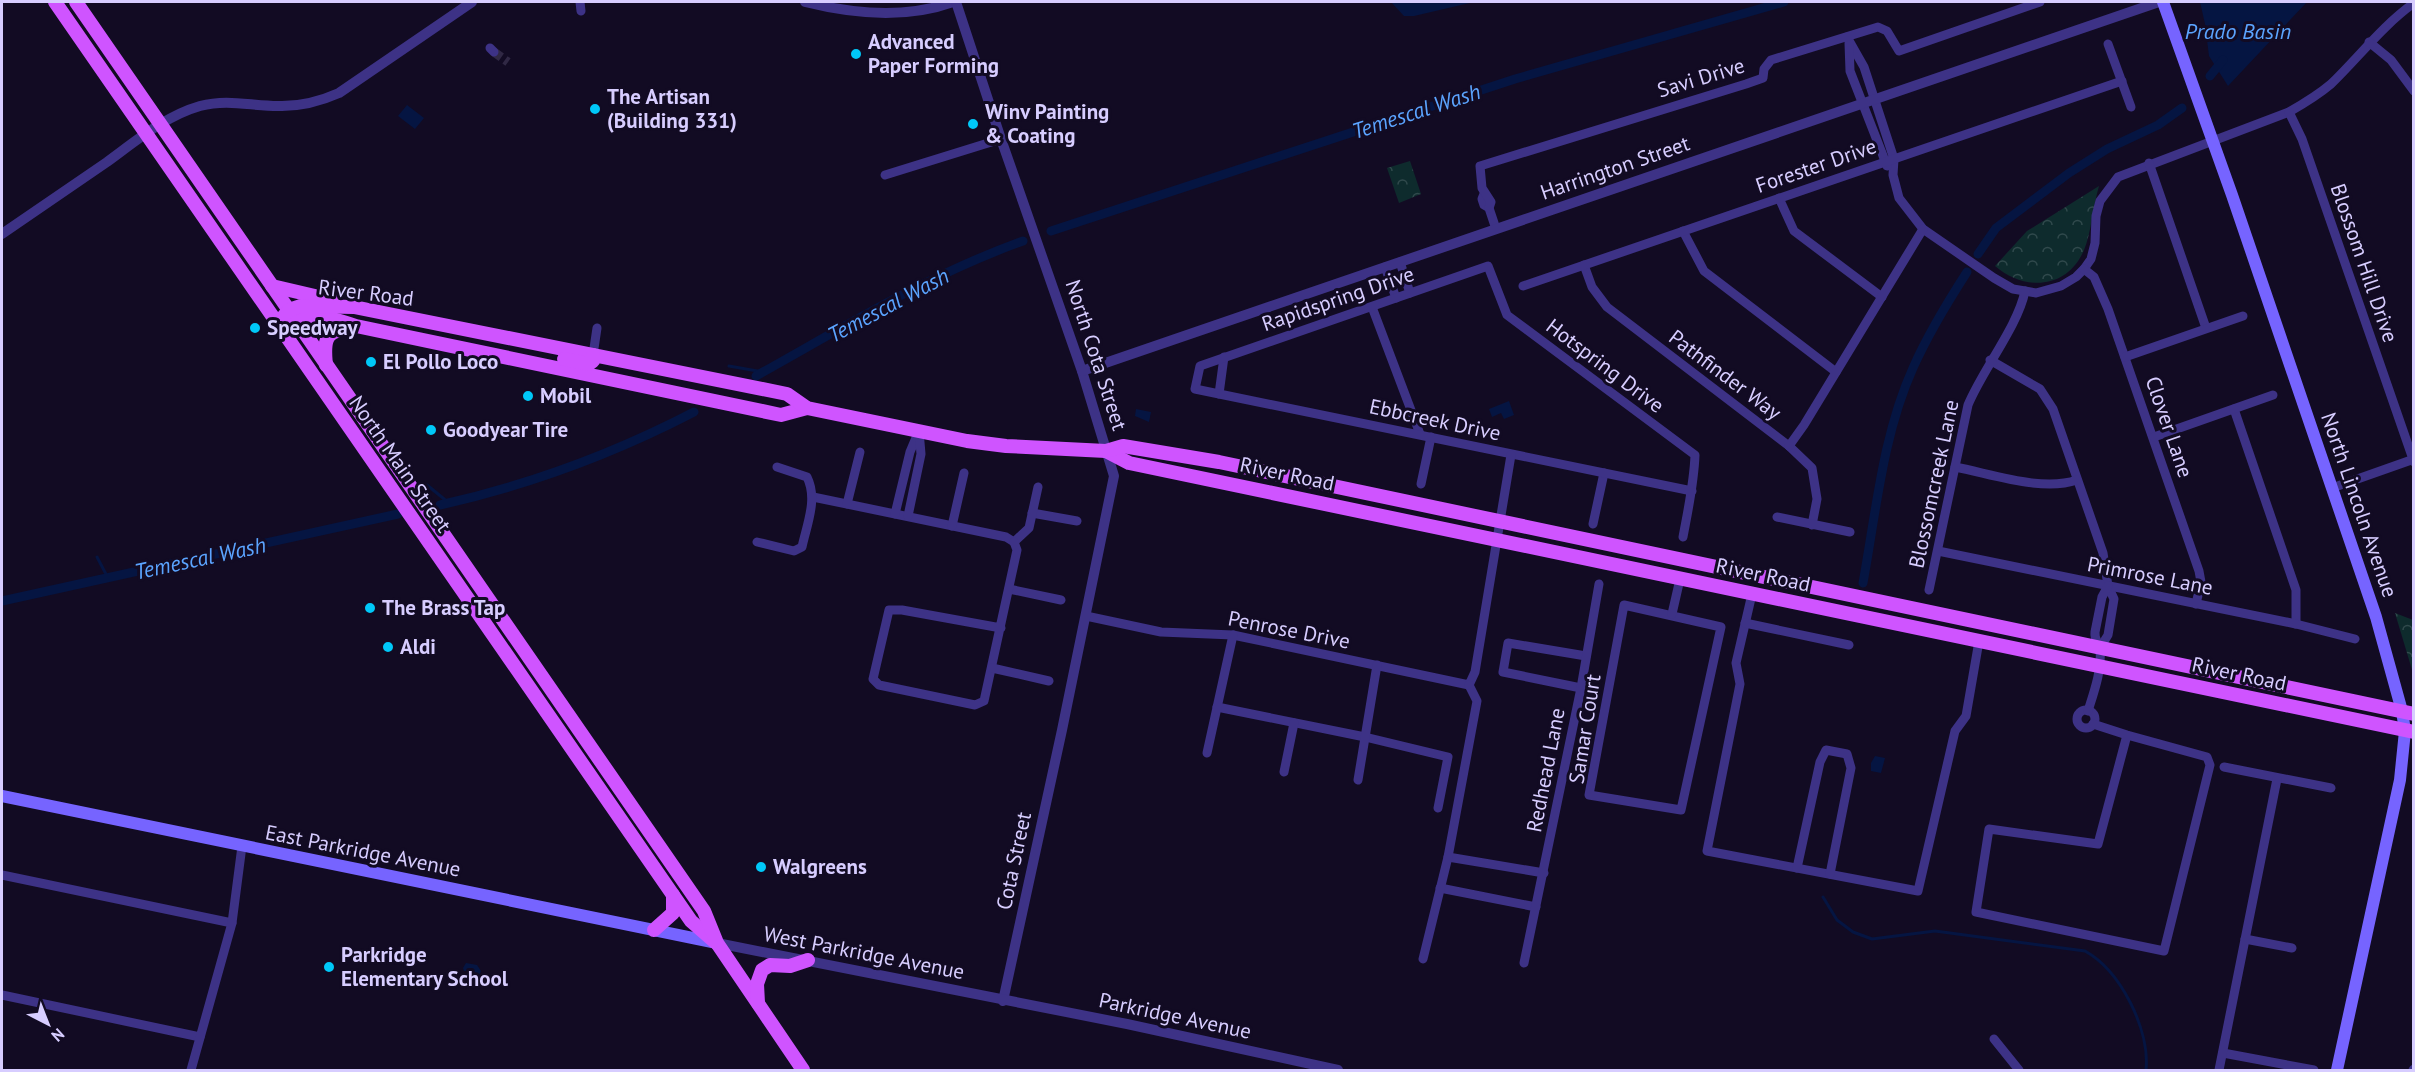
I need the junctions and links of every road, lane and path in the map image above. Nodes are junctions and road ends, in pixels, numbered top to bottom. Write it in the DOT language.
graph roads {
  1 [pos="55,2"];
  2 [pos="76,2"];
  3 [pos="472,2"];
  4 [pos="805,2"];
  5 [pos="955,2"];
  6 [pos="2040,2"];
  7 [pos="2161,2"];
  8 [pos="2414,3"];
  9 [pos="1848,40"];
  10 [pos="2369,42"];
  11 [pos="2108,44"];
  12 [pos="2122,81"];
  13 [pos="2414,91"];
  14 [pos="1875,100"];
  15 [pos="1863,105"];
  16 [pos="2131,107"];
  17 [pos="2289,112"];
  18 [pos="161,124"];
  19 [pos="147,133"];
  20 [pos="1001,139"];
  21 [pos="2213,142"];
  22 [pos="1894,159"];
  23 [pos="1883,162"];
  24 [pos="2150,163"];
  25 [pos="885,175"];
  26 [pos="1893,175"];
  27 [pos="1779,198"];
  28 [pos="1496,229"];
  29 [pos="1923,229"];
  30 [pos="1683,231"];
  31 [pos="2,234"];
  32 [pos="1400,262"];
  33 [pos="1584,265"];
  34 [pos="1385,267"];
  35 [pos="1488,267"];
  36 [pos="2084,270"];
  37 [pos="272,286"];
  38 [pos="1523,286"];
  39 [pos="2025,291"];
  40 [pos="1410,293"];
  41 [pos="1881,297"];
  42 [pos="1396,298"];
  43 [pos="354,307"];
  44 [pos="1372,307"];
  45 [pos="292,315"];
  46 [pos="2243,316"];
  47 [pos="277,324"];
  48 [pos="356,326"];
  49 [pos="597,328"];
  50 [pos="2206,328"];
  51 [pos="479,351"];
  52 [pos="593,355"];
  53 [pos="1224,357"];
  54 [pos="2125,357"];
  55 [pos="1990,360"];
  56 [pos="1200,366"];
  57 [pos="326,367"];
  58 [pos="669,371"];
  59 [pos="1082,371"];
  60 [pos="1836,372"];
  61 [pos="614,378"];
  62 [pos="1219,394"];
  63 [pos="2273,396"];
  64 [pos="807,408"];
  65 [pos="2235,409"];
  66 [pos="919,431"];
  67 [pos="1420,434"];
  68 [pos="1431,437"];
  69 [pos="2154,437"];
  70 [pos="1789,446"];
  71 [pos="1106,451"];
  72 [pos="860,452"];
  73 [pos="1511,455"];
  74 [pos="2413,460"];
  75 [pos="777,467"];
  76 [pos="1955,467"];
  77 [pos="964,472"];
  78 [pos="1604,473"];
  79 [pos="2077,480"];
  80 [pos="1420,484"];
  81 [pos="1038,487"];
  82 [pos="2332,488"];
  83 [pos="1692,491"];
  84 [pos="813,497"];
  85 [pos="847,504"];
  86 [pos="1032,513"];
  87 [pos="896,514"];
  88 [pos="908,516"];
  89 [pos="1777,518"];
  90 [pos="1077,521"];
  91 [pos="1498,522"];
  92 [pos="1593,524"];
  93 [pos="952,525"];
  94 [pos="1812,525"];
  95 [pos="1850,532"];
  96 [pos="1683,537"];
  97 [pos="1496,540"];
  98 [pos="757,542"];
  99 [pos="1014,542"];
  100 [pos="1938,551"];
  101 [pos="1680,579"];
  102 [pos="1599,584"];
  103 [pos="2108,586"];
  104 [pos="1009,589"];
  105 [pos="1929,590"];
  106 [pos="1752,594"];
  107 [pos="1061,600"];
  108 [pos="2196,604"];
  109 [pos="1672,614"];
  110 [pos="1086,616"];
  111 [pos="1745,623"];
  112 [pos="2296,624"];
  113 [pos="1001,628"];
  114 [pos="1233,635"];
  115 [pos="2355,639"];
  116 [pos="1979,641"];
  117 [pos="1849,645"];
  118 [pos="2100,648"];
  119 [pos="1586,656"];
  120 [pos="1377,665"];
  121 [pos="2100,667"];
  122 [pos="992,668"];
  123 [pos="1049,681"];
  124 [pos="1469,685"];
  125 [pos="1581,688"];
  126 [pos="1217,707"];
  127 [pos="2088,711"];
  128 [pos="2408,712"];
  129 [pos="1294,723"];
  130 [pos="2093,724"];
  131 [pos="1062,730"];
  132 [pos="2409,731"];
  133 [pos="2127,735"];
  134 [pos="1365,737"];
  135 [pos="1207,753"];
  136 [pos="2224,767"];
  137 [pos="1284,772"];
  138 [pos="2277,778"];
  139 [pos="1358,780"];
  140 [pos="2331,788"];
  141 [pos="2,796"];
  142 [pos="1438,808"];
  143 [pos="242,846"];
  144 [pos="1448,857"];
  145 [pos="1797,868"];
  146 [pos="1544,873"];
  147 [pos="1830,874"];
  148 [pos="2,875"];
  149 [pos="1440,888"];
  150 [pos="673,895"];
  151 [pos="1536,907"];
  152 [pos="232,923"];
  153 [pos="654,930"];
  154 [pos="2245,939"];
  155 [pos="717,944"];
  156 [pos="2292,948"];
  157 [pos="1423,959"];
  158 [pos="808,960"];
  159 [pos="1524,963"];
  160 [pos="2,996"];
  161 [pos="1003,1001"];
  162 [pos="758,1005"];
  163 [pos="200,1037"];
  164 [pos="1994,1039"];
  165 [pos="2223,1053"];
  166 [pos="191,1071"];
  167 [pos="803,1071"];
  168 [pos="1338,1071"];
  169 [pos="2019,1071"];
  170 [pos="2219,1071"];
  171 [pos="2314,1071"];
  172 [pos="2337,1071"];
  1 -- 19 [label="main road, North Main Street"];
  2 -- 18 [label="main road, North Main Street"];
  3 -- 18 [label="street"];
  4 -- 5 [label="street"];
  5 -- 20 [label="street, North Cota Street"];
  6 -- 9 [label="street, Savi Drive"];
  7 -- 14 [label="street, Harrington Street"];
  7 -- 21 [label="main road, North Lincoln Avenue"];
  8 -- 10 [label="street"];
  9 -- 14 [label="street"];
  9 -- 15 [label="street"];
  9 -- 28 [label="street, Savi Drive"];
  10 -- 13 [label="street"];
  10 -- 17 [label="street"];
  11 -- 12 [label="street"];
  12 -- 16 [label="street"];
  12 -- 22 [label="street, Forester Drive"];
  14 -- 15 [label="street, Harrington Street"];
  14 -- 22 [label="street"];
  15 -- 23 [label="street"];
  15 -- 28 [label="street, Harrington Street"];
  17 -- 21 [label="street"];
  17 -- 74 [label="street, Blossom Hill Drive"];
  18 -- 19 [label="street"];
  18 -- 37 [label="main road, North Main Street"];
  19 -- 31 [label="street"];
  19 -- 47 [label="main road, North Main Street"];
  20 -- 25 [label="street"];
  20 -- 59 [label="street, North Cota Street"];
  21 -- 24 [label="street"];
  21 -- 82 [label="main road, North Lincoln Avenue"];
  22 -- 23 [label="street, Forester Drive"];
  22 -- 26 [label="street"];
  23 -- 26 [label="street"];
  23 -- 27 [label="street, Forester Drive"];
  24 -- 36 [label="street"];
  24 -- 50 [label="street"];
  26 -- 29 [label="street"];
  27 -- 30 [label="street, Forester Drive"];
  27 -- 41 [label="street"];
  28 -- 32 [label="street, Harrington Street"];
  29 -- 39 [label="street"];
  29 -- 41 [label="street"];
  30 -- 33 [label="street, Forester Drive"];
  30 -- 60 [label="street"];
  32 -- 34 [label="street, Harrington Street"];
  32 -- 40 [label="street"];
  33 -- 38 [label="street, Forester Drive"];
  33 -- 70 [label="street, Pathfinder Way"];
  34 -- 42 [label="street"];
  34 -- 59 [label="street, Harrington Street"];
  35 -- 40 [label="street, Rapidspring Drive"];
  35 -- 83 [label="street, Hotspring Drive"];
  36 -- 39 [label="street"];
  36 -- 54 [label="street, Clover Lane"];
  37 -- 43 [label="main road"];
  37 -- 45 [label="main road, North Main Street"];
  39 -- 55 [label="street, Blossomcreek Lane"];
  40 -- 42 [label="street, Rapidspring Drive"];
  41 -- 60 [label="street"];
  42 -- 44 [label="street, Rapidspring Drive"];
  43 -- 45 [label="main road, River Road"];
  43 -- 52 [label="main road, River Road"];
  44 -- 53 [label="street, Rapidspring Drive"];
  44 -- 67 [label="street"];
  45 -- 47 [label="main road, River Road"];
  45 -- 48 [label="main road, River Road"];
  45 -- 57 [label="main road, North Main Street"];
  46 -- 50 [label="street"];
  47 -- 150 [label="main road, North Main Street"];
  48 -- 51 [label="main road, River Road"];
  48 -- 57 [label="main road"];
  49 -- 52 [label="street"];
  50 -- 54 [label="street"];
  51 -- 52 [label="main road"];
  51 -- 61 [label="main road, River Road"];
  52 -- 58 [label="main road, River Road"];
  53 -- 56 [label="street, Rapidspring Drive"];
  53 -- 62 [label="street"];
  54 -- 69 [label="street, Clover Lane"];
  55 -- 76 [label="street, Blossomcreek Lane"];
  55 -- 79 [label="street"];
  56 -- 62 [label="street, Ebbcreek Drive"];
  57 -- 155 [label="main road, North Main Street"];
  58 -- 61 [label="main road"];
  58 -- 64 [label="main road, River Road"];
  59 -- 71 [label="street, North Cota Street"];
  60 -- 70 [label="street"];
  61 -- 64 [label="main road, River Road"];
  62 -- 67 [label="street, Ebbcreek Drive"];
  63 -- 65 [label="street"];
  64 -- 66 [label="main road, River Road"];
  65 -- 69 [label="street"];
  65 -- 112 [label="street"];
  66 -- 71 [label="main road, River Road"];
  66 -- 87 [label="street"];
  66 -- 88 [label="street"];
  67 -- 68 [label="street, Ebbcreek Drive"];
  68 -- 73 [label="street, Ebbcreek Drive"];
  68 -- 80 [label="street"];
  69 -- 108 [label="street, Clover Lane"];
  70 -- 94 [label="street, Pathfinder Way"];
  71 -- 91 [label="main road, River Road"];
  71 -- 97 [label="main road, River Road"];
  71 -- 110 [label="street, North Cota Street"];
  72 -- 85 [label="street"];
  73 -- 78 [label="street, Ebbcreek Drive"];
  73 -- 91 [label="street"];
  74 -- 82 [label="street"];
  75 -- 84 [label="street"];
  76 -- 79 [label="street"];
  76 -- 100 [label="street, Blossomcreek Lane"];
  77 -- 93 [label="street"];
  78 -- 83 [label="street, Ebbcreek Drive"];
  78 -- 92 [label="street"];
  79 -- 103 [label="street"];
  81 -- 86 [label="street"];
  82 -- 128 [label="main road, North Lincoln Avenue"];
  83 -- 96 [label="street"];
  84 -- 85 [label="street"];
  84 -- 98 [label="street"];
  85 -- 87 [label="street"];
  86 -- 90 [label="street"];
  86 -- 99 [label="street"];
  87 -- 88 [label="street"];
  88 -- 93 [label="street"];
  89 -- 94 [label="street"];
  91 -- 97 [label="street"];
  91 -- 118 [label="main road, River Road"];
  93 -- 99 [label="street"];
  94 -- 95 [label="street"];
  97 -- 101 [label="main road, River Road"];
  97 -- 124 [label="street"];
  99 -- 104 [label="street"];
  100 -- 103 [label="street, Primrose Lane"];
  100 -- 105 [label="street, Blossomcreek Lane"];
  101 -- 106 [label="main road, River Road"];
  101 -- 109 [label="street"];
  102 -- 119 [label="street, Redhead Lane"];
  103 -- 108 [label="street, Primrose Lane"];
  103 -- 118 [label="street"];
  104 -- 107 [label="street"];
  104 -- 113 [label="street"];
  106 -- 111 [label="street"];
  106 -- 116 [label="main road, River Road"];
  108 -- 112 [label="street, Primrose Lane"];
  109 -- 109 [label="street, Samar Court"];
  110 -- 114 [label="street, Penrose Drive"];
  110 -- 131 [label="street, North Cota Street"];
  111 -- 117 [label="street"];
  111 -- 145 [label="street"];
  112 -- 115 [label="street, Primrose Lane"];
  113 -- 122 [label="street"];
  113 -- 122 [label="street"];
  114 -- 120 [label="street, Penrose Drive"];
  114 -- 126 [label="street"];
  116 -- 121 [label="main road, River Road"];
  116 -- 147 [label="street"];
  118 -- 121 [label="street"];
  118 -- 128 [label="main road, River Road"];
  119 -- 125 [label="street, Redhead Lane"];
  119 -- 125 [label="street"];
  120 -- 124 [label="street, Penrose Drive"];
  120 -- 134 [label="street"];
  121 -- 127 [label="street"];
  121 -- 132 [label="main road, River Road"];
  122 -- 123 [label="street"];
  124 -- 144 [label="street"];
  125 -- 146 [label="street, Redhead Lane"];
  126 -- 129 [label="street"];
  126 -- 135 [label="street"];
  127 -- 130 [label="street"];
  127 -- 130 [label="street"];
  128 -- 132 [label="main road, North Lincoln Avenue"];
  129 -- 134 [label="street"];
  129 -- 137 [label="street"];
  130 -- 133 [label="street"];
  131 -- 161 [label="street, Cota Street"];
  132 -- 172 [label="main road, North Lincoln Avenue"];
  133 -- 133 [label="street"];
  134 -- 139 [label="street"];
  134 -- 142 [label="street"];
  136 -- 138 [label="street"];
  138 -- 140 [label="street"];
  138 -- 154 [label="street"];
  141 -- 143 [label="main road, East Parkridge Avenue"];
  143 -- 152 [label="street"];
  143 -- 153 [label="main road, East Parkridge Avenue"];
  144 -- 146 [label="street"];
  144 -- 149 [label="street"];
  145 -- 147 [label="street"];
  145 -- 147 [label="street"];
  146 -- 151 [label="street, Redhead Lane"];
  148 -- 152 [label="street"];
  149 -- 151 [label="street"];
  149 -- 157 [label="street"];
  150 -- 153 [label="main road"];
  150 -- 155 [label="main road, North Main Street"];
  151 -- 159 [label="street, Redhead Lane"];
  152 -- 163 [label="street"];
  153 -- 155 [label="main road, East Parkridge Avenue"];
  154 -- 156 [label="street"];
  154 -- 165 [label="street"];
  155 -- 158 [label="street, West Parkridge Avenue"];
  155 -- 162 [label="main road, North Main Street"];
  158 -- 161 [label="street, West Parkridge Avenue"];
  158 -- 162 [label="main road"];
  160 -- 163 [label="street"];
  161 -- 168 [label="street, Parkridge Avenue"];
  162 -- 167 [label="main road, North Main Street"];
  163 -- 166 [label="street"];
  164 -- 169 [label="street"];
  165 -- 170 [label="street"];
  165 -- 171 [label="street"];
}
